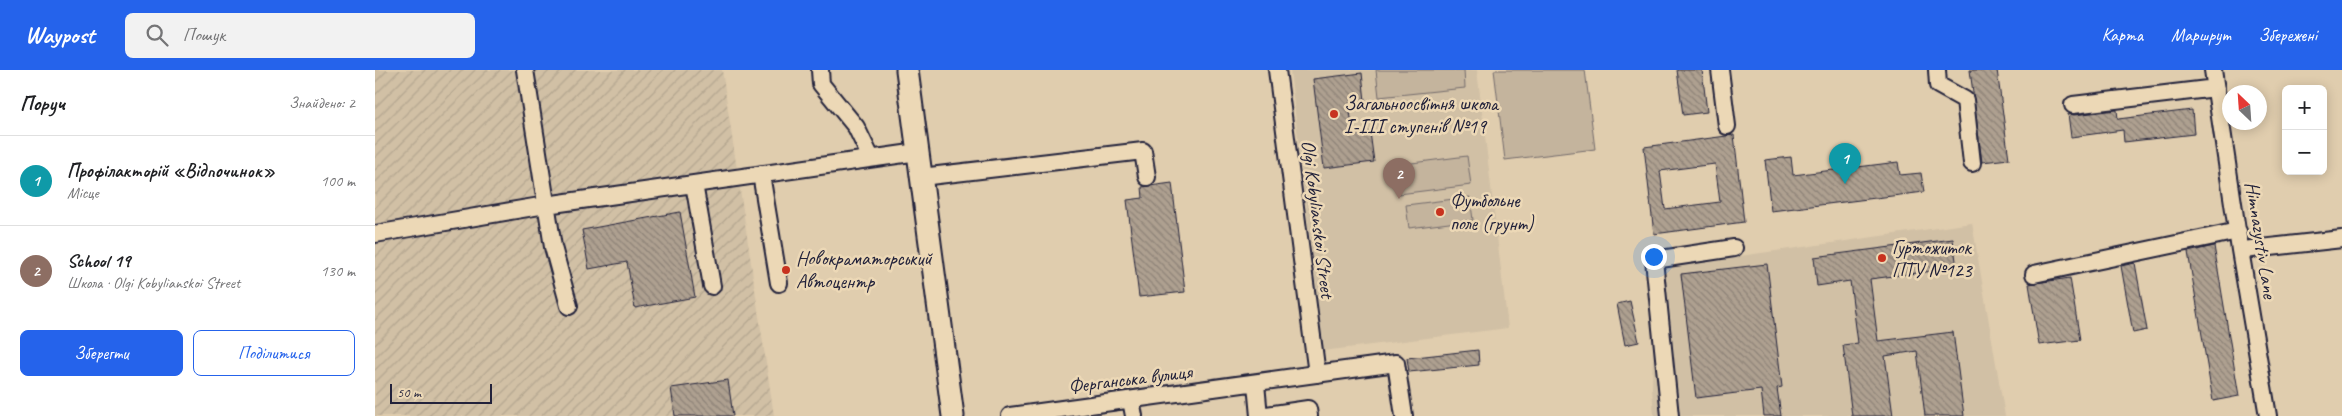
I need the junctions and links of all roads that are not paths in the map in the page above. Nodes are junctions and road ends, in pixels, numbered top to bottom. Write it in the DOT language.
graph roads {
  1 [pos="525,70"];
  2 [pos="820,70"];
  3 [pos="907,70"];
  4 [pos="1277,70"];
  5 [pos="1720,70"];
  6 [pos="1937,70"];
  7 [pos="2213,70"];
  8 [pos="2216,88"];
  9 [pos="2073,105"];
  10 [pos="1727,126"];
  11 [pos="918,152"];
  12 [pos="871,158"];
  13 [pos="1972,163"];
  14 [pos="761,174"];
  15 [pos="1147,177"];
  16 [pos="921,178"];
  17 [pos="694,184"];
  18 [pos="546,205"];
  19 [pos="2237,231"];
  20 [pos="375,234"];
  21 [pos="2342,239"];
  22 [pos="1734,248"];
  23 [pos="2243,250"];
  24 [pos="2034,274"];
  25 [pos="779,283"];
  26 [pos="712,286"];
  27 [pos="569,306"];
  28 [pos="1317,374"];
  29 [pos="1256,384"];
  30 [pos="1132,408"];
  31 [pos="953,416"];
  32 [pos="1010,416"];
  33 [pos="1309,416"];
  34 [pos="1404,416"];
  35 [pos="1670,416"];
  36 [pos="2268,416"];
  1 -- 18 [label="street"];
  2 -- 12 [label="street"];
  3 -- 11 [label="main road"];
  4 -- 28 [label="street, Olgi Kobylianskoi Street"];
  5 -- 10 [label="street"];
  6 -- 13 [label="street"];
  7 -- 8 [label="street, Himnazystiv Lane"];
  8 -- 9 [label="street"];
  8 -- 19 [label="street, Himnazystiv Lane"];
  11 -- 12 [label="street"];
  11 -- 16 [label="main road"];
  12 -- 14 [label="street"];
  14 -- 17 [label="street"];
  14 -- 25 [label="street"];
  15 -- 16 [label="street"];
  16 -- 31 [label="main road"];
  17 -- 18 [label="street"];
  17 -- 26 [label="street"];
  18 -- 20 [label="street"];
  18 -- 27 [label="street"];
  19 -- 24 [label="street"];
  19 -- 36 [label="street, Himnazystiv Lane"];
  21 -- 23 [label="street"];
  22 -- 35 [label="street"];
  28 -- 29 [label="street, Ферганська вулиця"];
  28 -- 34 [label="street, Ферганська вулиця"];
  29 -- 30 [label="street, Ферганська вулиця"];
  29 -- 33 [label="street"];
  30 -- 32 [label="street, Ферганська вулиця"];
}
